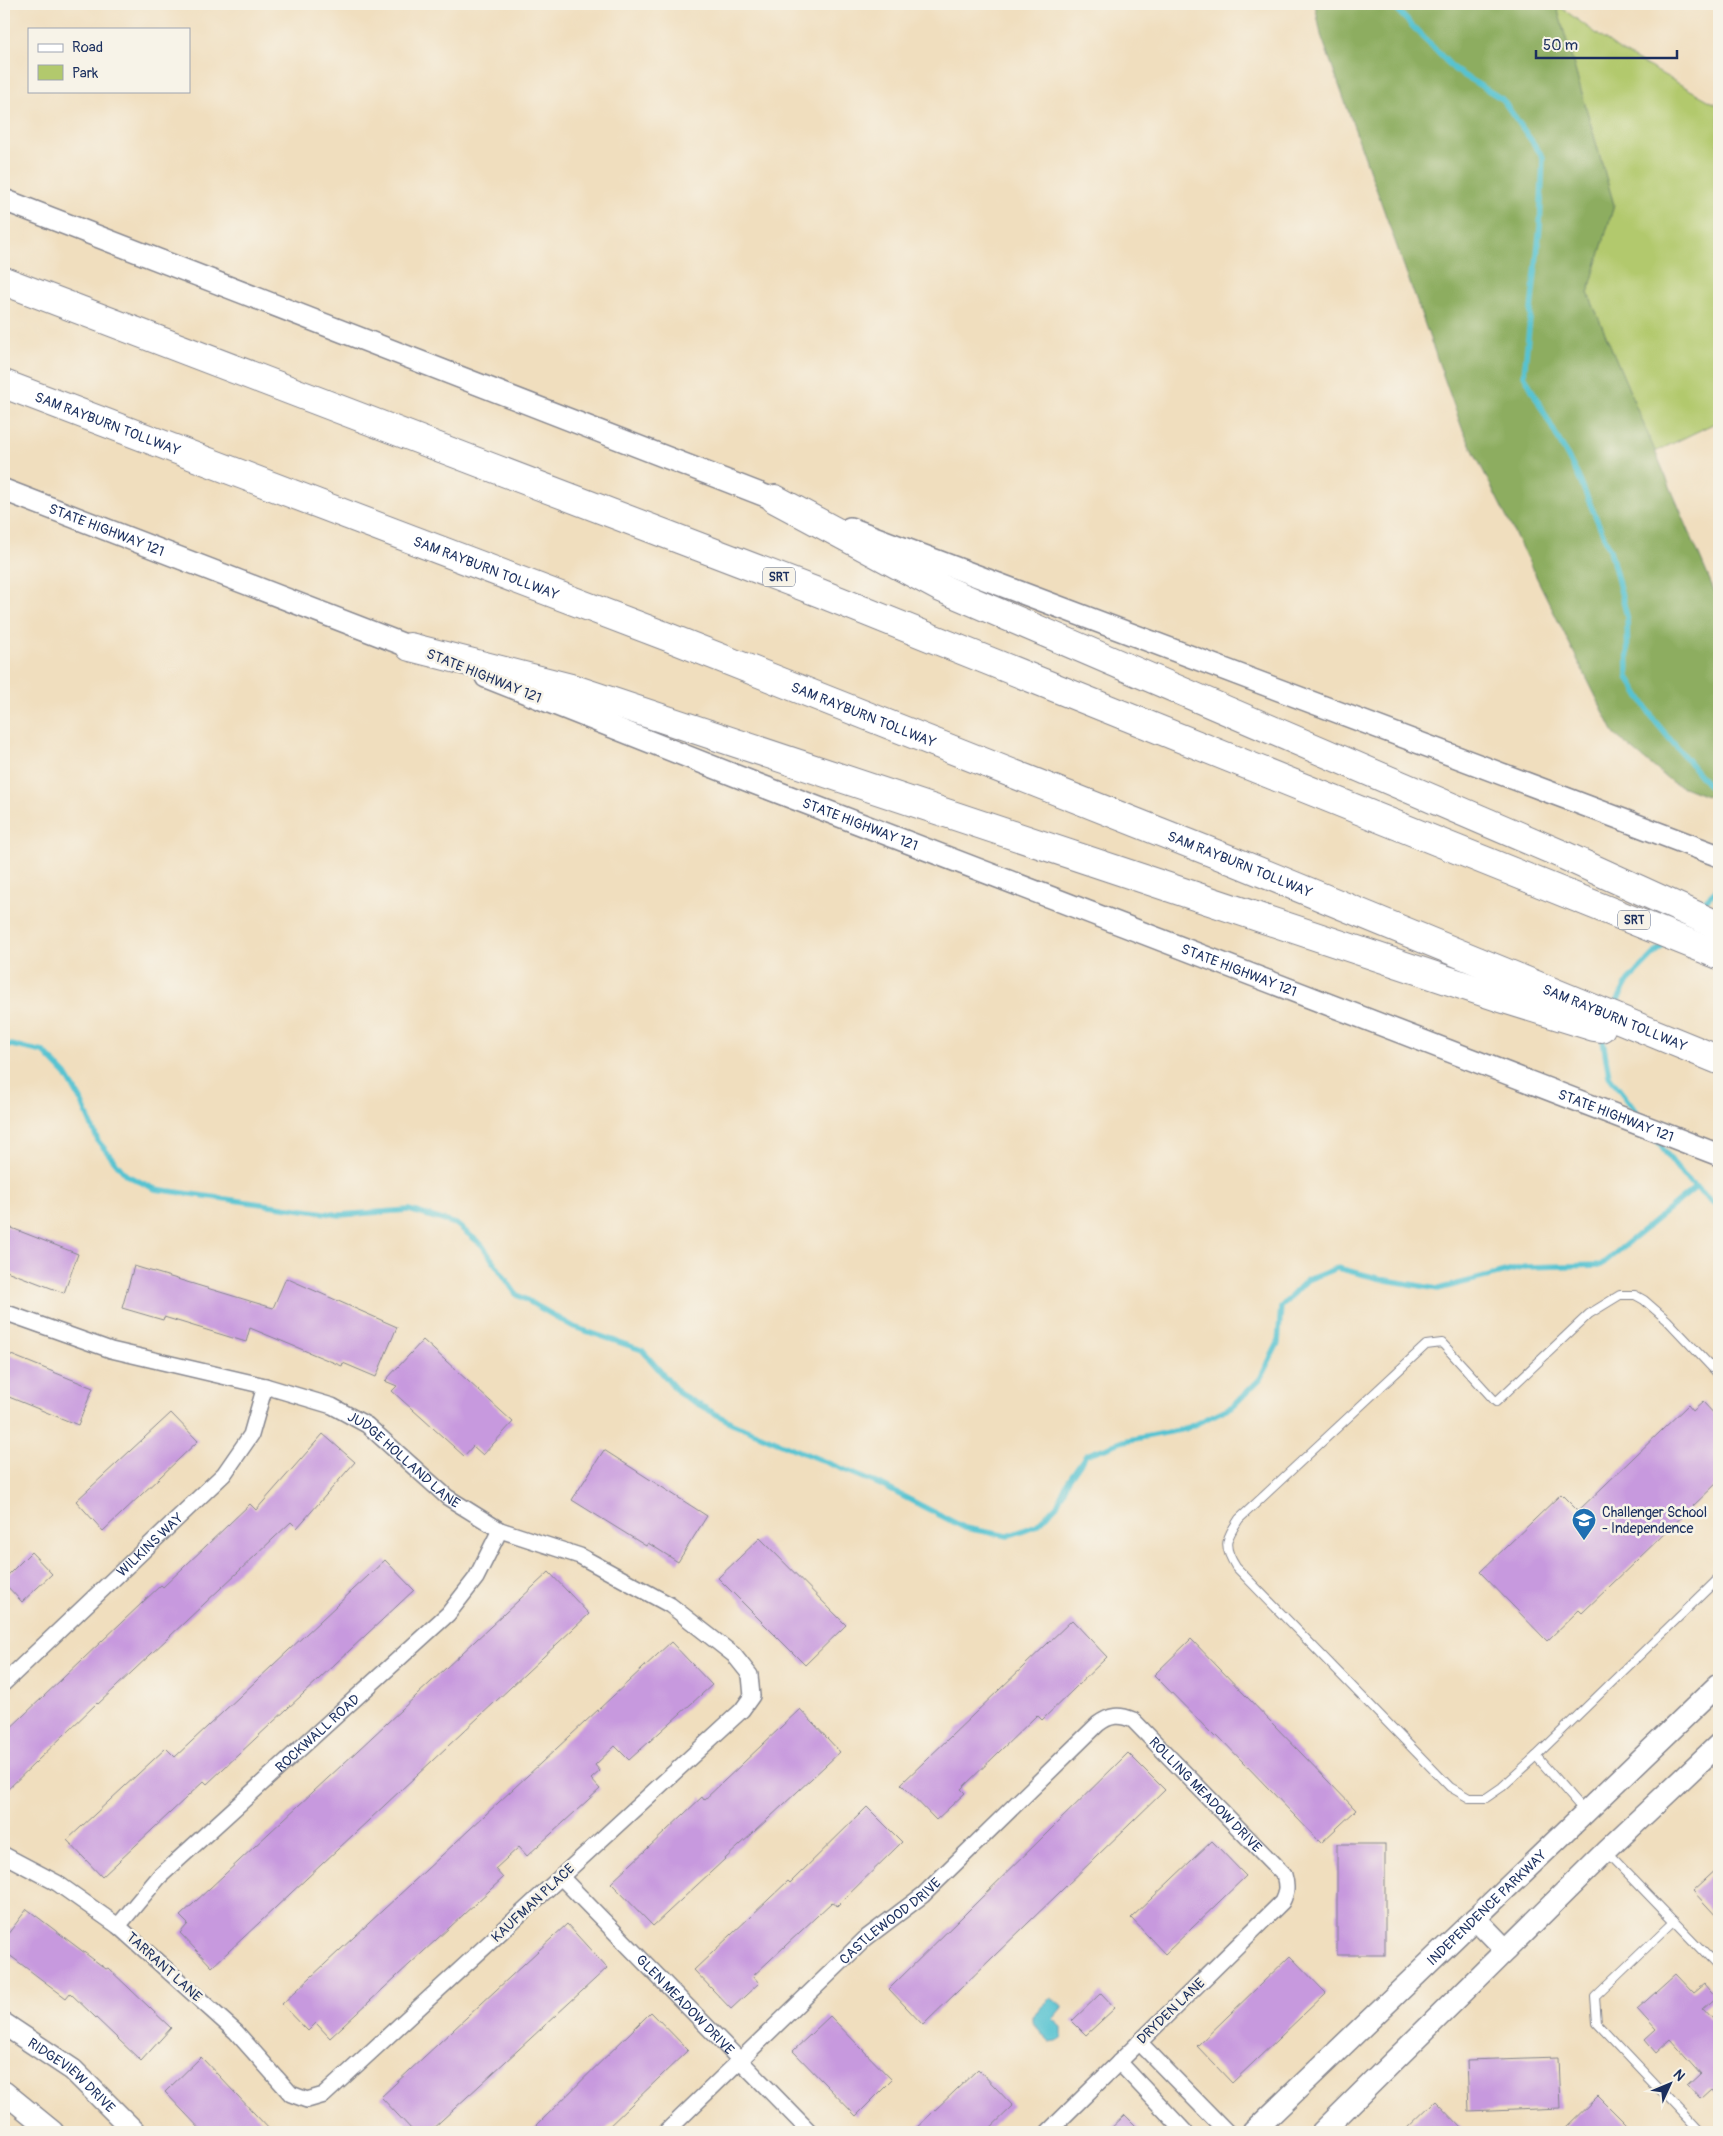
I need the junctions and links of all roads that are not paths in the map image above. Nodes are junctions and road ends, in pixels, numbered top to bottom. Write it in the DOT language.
graph roads {
  1 [pos="4,200"];
  2 [pos="4,281"];
  3 [pos="4,384"];
  4 [pos="4,490"];
  5 [pos="775,499"];
  6 [pos="410,646"];
  7 [pos="1719,856"];
  8 [pos="1719,926"];
  9 [pos="1719,955"];
  10 [pos="1507,987"];
  11 [pos="1719,1060"];
  12 [pos="1719,1155"];
  13 [pos="4,1312"];
  14 [pos="1719,1375"];
  15 [pos="265,1386"];
  16 [pos="500,1530"];
  17 [pos="1719,1578"];
  18 [pos="4,1683"];
  19 [pos="1719,1684"];
  20 [pos="752,1696"];
  21 [pos="1115,1715"];
  22 [pos="1719,1744"];
  23 [pos="1536,1756"];
  24 [pos="1585,1812"];
  25 [pos="1606,1851"];
  26 [pos="4,1855"];
  27 [pos="561,1877"];
  28 [pos="1286,1886"];
  29 [pos="1475,1918"];
  30 [pos="1674,1921"];
  31 [pos="118,1926"];
  32 [pos="1506,1950"];
  33 [pos="1719,1968"];
  34 [pos="4,2024"];
  35 [pos="1139,2042"];
  36 [pos="739,2060"];
  37 [pos="1119,2062"];
  38 [pos="4,2092"];
  39 [pos="307,2100"];
  40 [pos="53,2132"];
  41 [pos="135,2132"];
  42 [pos="666,2132"];
  43 [pos="810,2132"];
  44 [pos="1048,2132"];
  45 [pos="1185,2132"];
  46 [pos="1227,2132"];
  47 [pos="1254,2132"];
  48 [pos="1322,2132"];
  49 [pos="1704,2132"];
  1 -- 5 [label="main road"];
  2 -- 9 [label="highway, SRT"];
  3 -- 10 [label="highway, SAM RAYBURN TOLLWAY"];
  4 -- 6 [label="main road, STATE HIGHWAY 121"];
  5 -- 7 [label="main road"];
  5 -- 8 [label="highway"];
  6 -- 10 [label="highway"];
  6 -- 12 [label="main road, STATE HIGHWAY 121"];
  10 -- 11 [label="highway, SAM RAYBURN TOLLWAY"];
  13 -- 15 [label="street, JUDGE HOLLAND LANE"];
  14 -- 23 [label="lane"];
  15 -- 16 [label="street, JUDGE HOLLAND LANE"];
  15 -- 18 [label="street, WILKINS WAY"];
  16 -- 20 [label="street, JUDGE HOLLAND LANE"];
  16 -- 31 [label="street, ROCKWALL ROAD"];
  17 -- 23 [label="lane"];
  19 -- 24 [label="main road, INDEPENDENCE PARKWAY"];
  20 -- 27 [label="street, KAUFMAN PLACE"];
  21 -- 28 [label="street, ROLLING MEADOW DRIVE"];
  21 -- 36 [label="street, CASTLEWOOD DRIVE"];
  22 -- 25 [label="main road"];
  23 -- 24 [label="lane"];
  24 -- 29 [label="main road, INDEPENDENCE PARKWAY"];
  25 -- 30 [label="lane"];
  25 -- 32 [label="main road"];
  26 -- 31 [label="street, TARRANT LANE"];
  27 -- 36 [label="street, GLEN MEADOW DRIVE"];
  27 -- 39 [label="street, KAUFMAN PLACE"];
  28 -- 35 [label="street, DRYDEN LANE"];
  29 -- 32 [label="main road"];
  29 -- 47 [label="main road, INDEPENDENCE PARKWAY"];
  30 -- 33 [label="lane"];
  30 -- 49 [label="lane"];
  31 -- 39 [label="street, TARRANT LANE"];
  32 -- 48 [label="main road"];
  34 -- 41 [label="main road, RIDGEVIEW DRIVE"];
  35 -- 37 [label="street, DRYDEN LANE"];
  35 -- 46 [label="street"];
  36 -- 42 [label="street, CASTLEWOOD DRIVE"];
  36 -- 43 [label="street, GLEN MEADOW DRIVE"];
  37 -- 44 [label="street, DRYDEN LANE"];
  37 -- 45 [label="street"];
  38 -- 40 [label="main road"];
}
